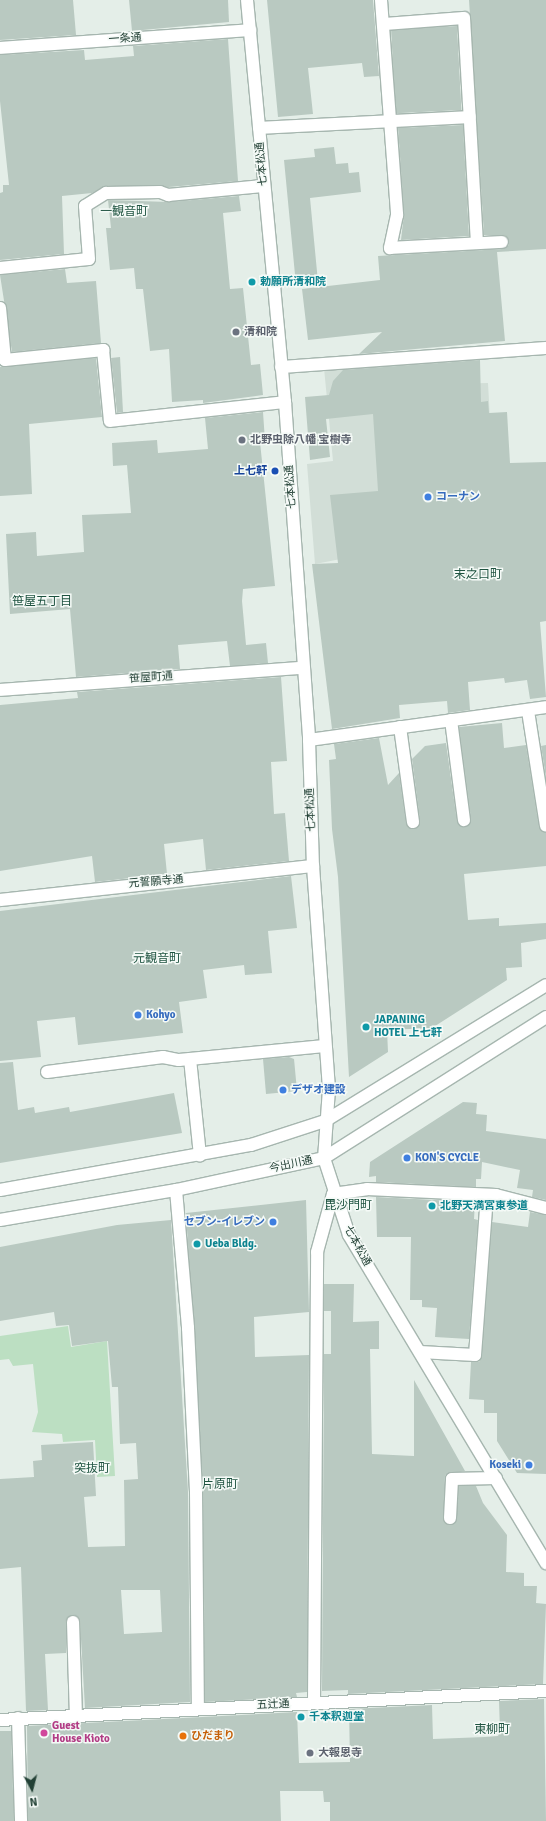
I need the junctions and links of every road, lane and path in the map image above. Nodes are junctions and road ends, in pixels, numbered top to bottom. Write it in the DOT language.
graph roads {
  1 [pos="247,0"];
  2 [pos="381,0"];
  3 [pos="384,24"];
  4 [pos="250,30"];
  5 [pos="0,48"];
  6 [pos="470,117"];
  7 [pos="390,121"];
  8 [pos="259,128"];
  9 [pos="263,186"];
  10 [pos="502,242"];
  11 [pos="478,243"];
  12 [pos="0,268"];
  13 [pos="0,308"];
  14 [pos="546,348"];
  15 [pos="282,367"];
  16 [pos="285,402"];
  17 [pos="303,668"];
  18 [pos="0,690"];
  19 [pos="546,707"];
  20 [pos="528,710"];
  21 [pos="451,720"];
  22 [pos="400,727"];
  23 [pos="309,740"];
  24 [pos="464,820"];
  25 [pos="413,822"];
  26 [pos="546,826"];
  27 [pos="313,866"];
  28 [pos="0,900"];
  29 [pos="546,985"];
  30 [pos="546,1017"];
  31 [pos="324,1046"];
  32 [pos="190,1059"];
  33 [pos="47,1072"];
  34 [pos="325,1121"];
  35 [pos="200,1154"];
  36 [pos="324,1158"];
  37 [pos="0,1190"];
  38 [pos="176,1190"];
  39 [pos="332,1194"];
  40 [pos="487,1195"];
  41 [pos="546,1208"];
  42 [pos="0,1220"];
  43 [pos="420,1352"];
  44 [pos="496,1478"];
  45 [pos="450,1518"];
  46 [pos="546,1563"];
  47 [pos="73,1622"];
  48 [pos="546,1691"];
  49 [pos="314,1703"];
  50 [pos="198,1709"];
  51 [pos="76,1715"];
  52 [pos="18,1718"];
  53 [pos="0,1720"];
  54 [pos="21,1821"];
  1 -- 4 [label="street, 七本松通"];
  2 -- 3 [label="street"];
  3 -- 6 [label="street"];
  3 -- 7 [label="street"];
  4 -- 5 [label="street, 一条通"];
  4 -- 8 [label="street, 七本松通"];
  6 -- 7 [label="street"];
  6 -- 11 [label="street"];
  7 -- 8 [label="street"];
  7 -- 11 [label="street"];
  8 -- 9 [label="street, 七本松通"];
  9 -- 12 [label="street"];
  9 -- 15 [label="street, 七本松通"];
  10 -- 11 [label="street"];
  13 -- 16 [label="street"];
  14 -- 15 [label="street"];
  15 -- 16 [label="street, 七本松通"];
  16 -- 17 [label="street, 七本松通"];
  17 -- 18 [label="street, 笹屋町通"];
  17 -- 23 [label="street, 七本松通"];
  19 -- 20 [label="street"];
  20 -- 21 [label="street"];
  20 -- 26 [label="street"];
  21 -- 22 [label="street"];
  21 -- 24 [label="street"];
  22 -- 23 [label="street"];
  22 -- 25 [label="street"];
  23 -- 27 [label="street, 七本松通"];
  27 -- 28 [label="street, 元誓願寺通"];
  27 -- 31 [label="street, 七本松通"];
  29 -- 34 [label="street"];
  30 -- 36 [label="street, 今出川通"];
  31 -- 32 [label="street"];
  31 -- 34 [label="street, 七本松通"];
  32 -- 33 [label="street"];
  32 -- 35 [label="street"];
  34 -- 35 [label="street"];
  34 -- 36 [label="street, 七本松通"];
  35 -- 37 [label="street"];
  36 -- 38 [label="street, 今出川通"];
  36 -- 39 [label="street, 七本松通"];
  38 -- 42 [label="street, 今出川通"];
  38 -- 50 [label="street"];
  39 -- 40 [label="street"];
  39 -- 43 [label="street, 七本松通"];
  39 -- 49 [label="street"];
  40 -- 41 [label="street"];
  40 -- 43 [label="street"];
  43 -- 44 [label="street, 七本松通"];
  44 -- 45 [label="street"];
  44 -- 46 [label="street, 七本松通"];
  47 -- 51 [label="street"];
  48 -- 49 [label="street, 五辻通"];
  49 -- 50 [label="street, 五辻通"];
  50 -- 51 [label="street, 五辻通"];
  51 -- 52 [label="street, 五辻通"];
  52 -- 53 [label="street, 五辻通"];
  52 -- 54 [label="street"];
}
